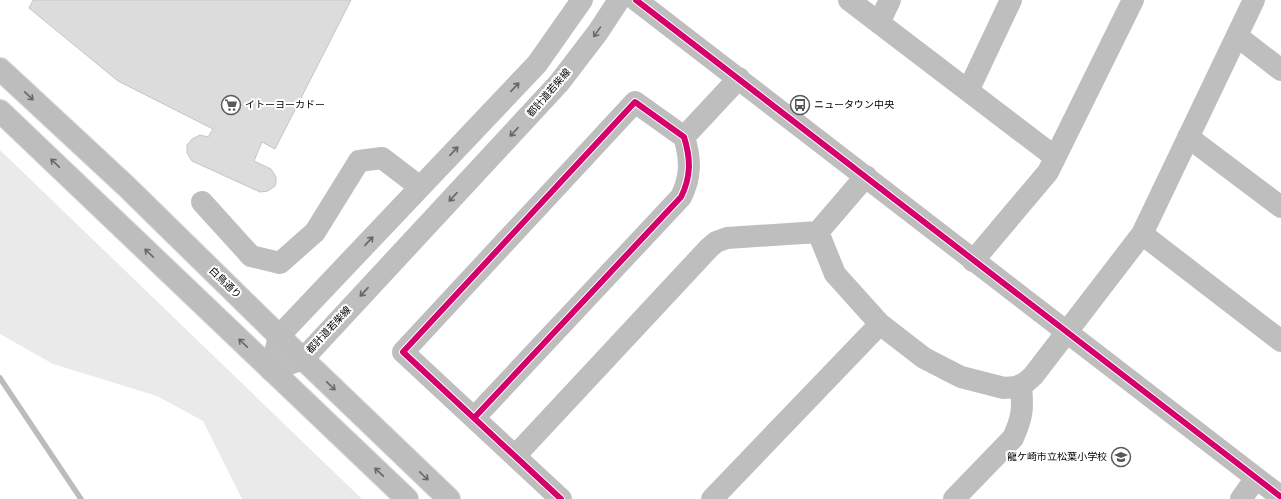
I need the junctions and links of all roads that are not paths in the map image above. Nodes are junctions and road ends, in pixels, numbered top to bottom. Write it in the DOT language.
graph roads {
  1 [pos="582,0"];
  2 [pos="619,0"];
  3 [pos="636,0"];
  4 [pos="849,0"];
  5 [pos="890,0"];
  6 [pos="1011,0"];
  7 [pos="1132,0"];
  8 [pos="1254,0"];
  9 [pos="879,23"];
  10 [pos="1237,36"];
  11 [pos="0,69"];
  12 [pos="1281,70"];
  13 [pos="739,78"];
  14 [pos="968,91"];
  15 [pos="0,111"];
  16 [pos="684,137"];
  17 [pos="1188,137"];
  18 [pos="1055,157"];
  19 [pos="866,176"];
  20 [pos="420,187"];
  21 [pos="202,202"];
  22 [pos="1281,208"];
  23 [pos="818,232"];
  24 [pos="1142,234"];
  25 [pos="973,261"];
  26 [pos="880,324"];
  27 [pos="1066,332"];
  28 [pos="279,336"];
  29 [pos="1281,341"];
  30 [pos="303,358"];
  31 [pos="271,370"];
  32 [pos="1020,385"];
  33 [pos="474,418"];
  34 [pos="515,456"];
  35 [pos="1256,478"];
  36 [pos="1281,497"];
  37 [pos="407,499"];
  38 [pos="449,499"];
  39 [pos="561,499"];
  40 [pos="712,499"];
  41 [pos="954,499"];
  42 [pos="1241,499"];
  20 -- 1 [label="street, one-way"];
  2 -- 30 [label="street, 都計道若柴線, one-way"];
  3 -- 13 [label="street"];
  4 -- 9 [label="street"];
  5 -- 9 [label="street"];
  6 -- 14 [label="street"];
  7 -- 18 [label="street"];
  8 -- 10 [label="street"];
  9 -- 14 [label="street"];
  10 -- 12 [label="street"];
  10 -- 17 [label="street"];
  11 -- 28 [label="main road, 白鳥通り, one-way"];
  13 -- 16 [label="street"];
  13 -- 19 [label="street"];
  14 -- 18 [label="street"];
  31 -- 15 [label="main road, one-way"];
  16 -- 33 [label="street"];
  16 -- 33 [label="street"];
  17 -- 22 [label="street"];
  17 -- 24 [label="street"];
  18 -- 25 [label="street"];
  19 -- 23 [label="street"];
  19 -- 25 [label="street"];
  20 -- 21 [label="street"];
  28 -- 20 [label="street, one-way"];
  23 -- 26 [label="street"];
  23 -- 34 [label="street"];
  24 -- 27 [label="street"];
  24 -- 29 [label="street"];
  25 -- 27 [label="street"];
  26 -- 32 [label="street"];
  26 -- 40 [label="street"];
  27 -- 32 [label="street"];
  27 -- 35 [label="street"];
  28 -- 30 [label="main road, 白鳥通り"];
  28 -- 31 [label="street"];
  30 -- 31 [label="street, 都計道若柴線"];
  30 -- 38 [label="main road, 白鳥通り, one-way"];
  37 -- 31 [label="main road, one-way"];
  32 -- 41 [label="street"];
  33 -- 34 [label="street"];
  34 -- 39 [label="street"];
  35 -- 36 [label="street"];
  35 -- 42 [label="street"];
}
